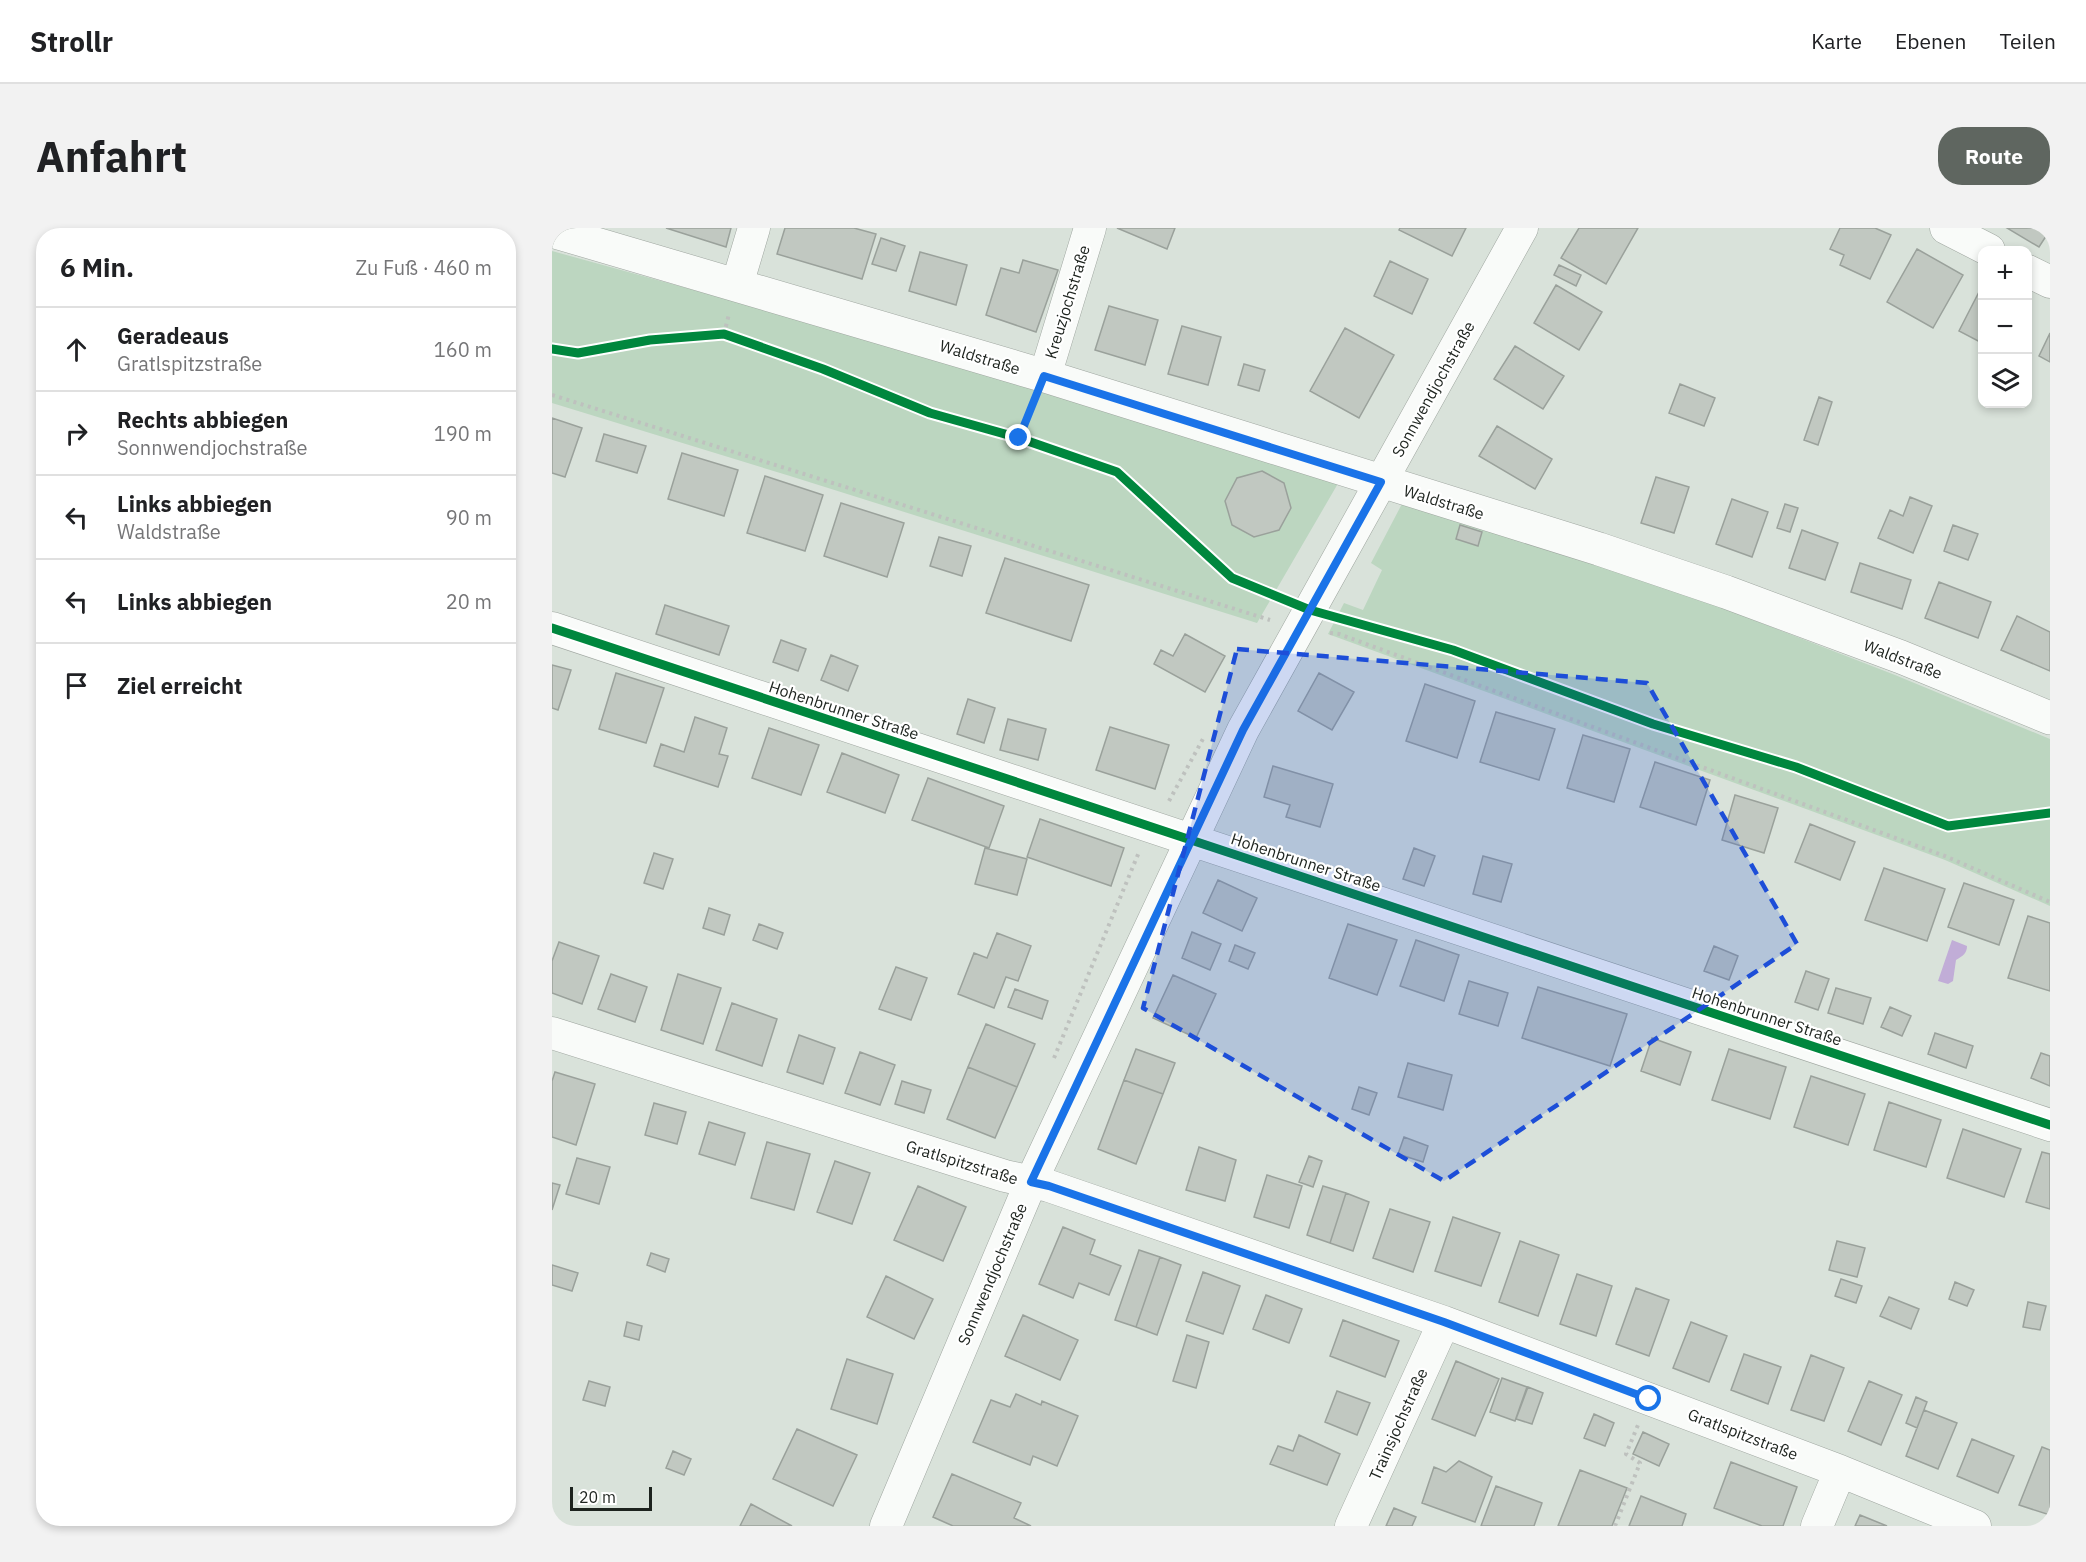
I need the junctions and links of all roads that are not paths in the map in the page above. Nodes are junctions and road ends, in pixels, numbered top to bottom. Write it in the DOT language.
graph roads {
  1 [pos="754,228"];
  2 [pos="1090,228"];
  3 [pos="1522,228"];
  4 [pos="1946,228"];
  5 [pos="552,231"];
  6 [pos="1981,246"];
  7 [pos="2032,272"];
  8 [pos="2050,282"];
  9 [pos="736,285"];
  10 [pos="1044,376"];
  11 [pos="1381,482"];
  12 [pos="552,628"];
  13 [pos="2050,718"];
  14 [pos="1191,839"];
  15 [pos="552,1033"];
  16 [pos="2050,1125"];
  17 [pos="1031,1182"];
  18 [pos="1444,1322"];
  19 [pos="1840,1471"];
  20 [pos="886,1526"];
  21 [pos="1352,1526"];
  22 [pos="1817,1526"];
  23 [pos="1975,1526"];
  1 -- 9 [label="street"];
  2 -- 10 [label="street, Kreuzjochstraße"];
  3 -- 11 [label="street, Sonnwendjochstraße"];
  4 -- 6 [label="street"];
  5 -- 9 [label="street, Waldstraße"];
  7 -- 8 [label="street"];
  9 -- 10 [label="street, Waldstraße"];
  10 -- 11 [label="street, Waldstraße"];
  11 -- 13 [label="street, Waldstraße"];
  11 -- 14 [label="street, Sonnwendjochstraße"];
  12 -- 14 [label="street, Hohenbrunner Straße"];
  14 -- 16 [label="street, Hohenbrunner Straße"];
  14 -- 17 [label="street, Sonnwendjochstraße"];
  15 -- 17 [label="street, Gratlspitzstraße"];
  17 -- 18 [label="street, Gratlspitzstraße"];
  17 -- 20 [label="street, Sonnwendjochstraße"];
  18 -- 19 [label="street, Gratlspitzstraße"];
  18 -- 21 [label="street, Trainsjochstraße"];
  19 -- 22 [label="street"];
  19 -- 23 [label="street, Gratlspitzstraße"];
}
